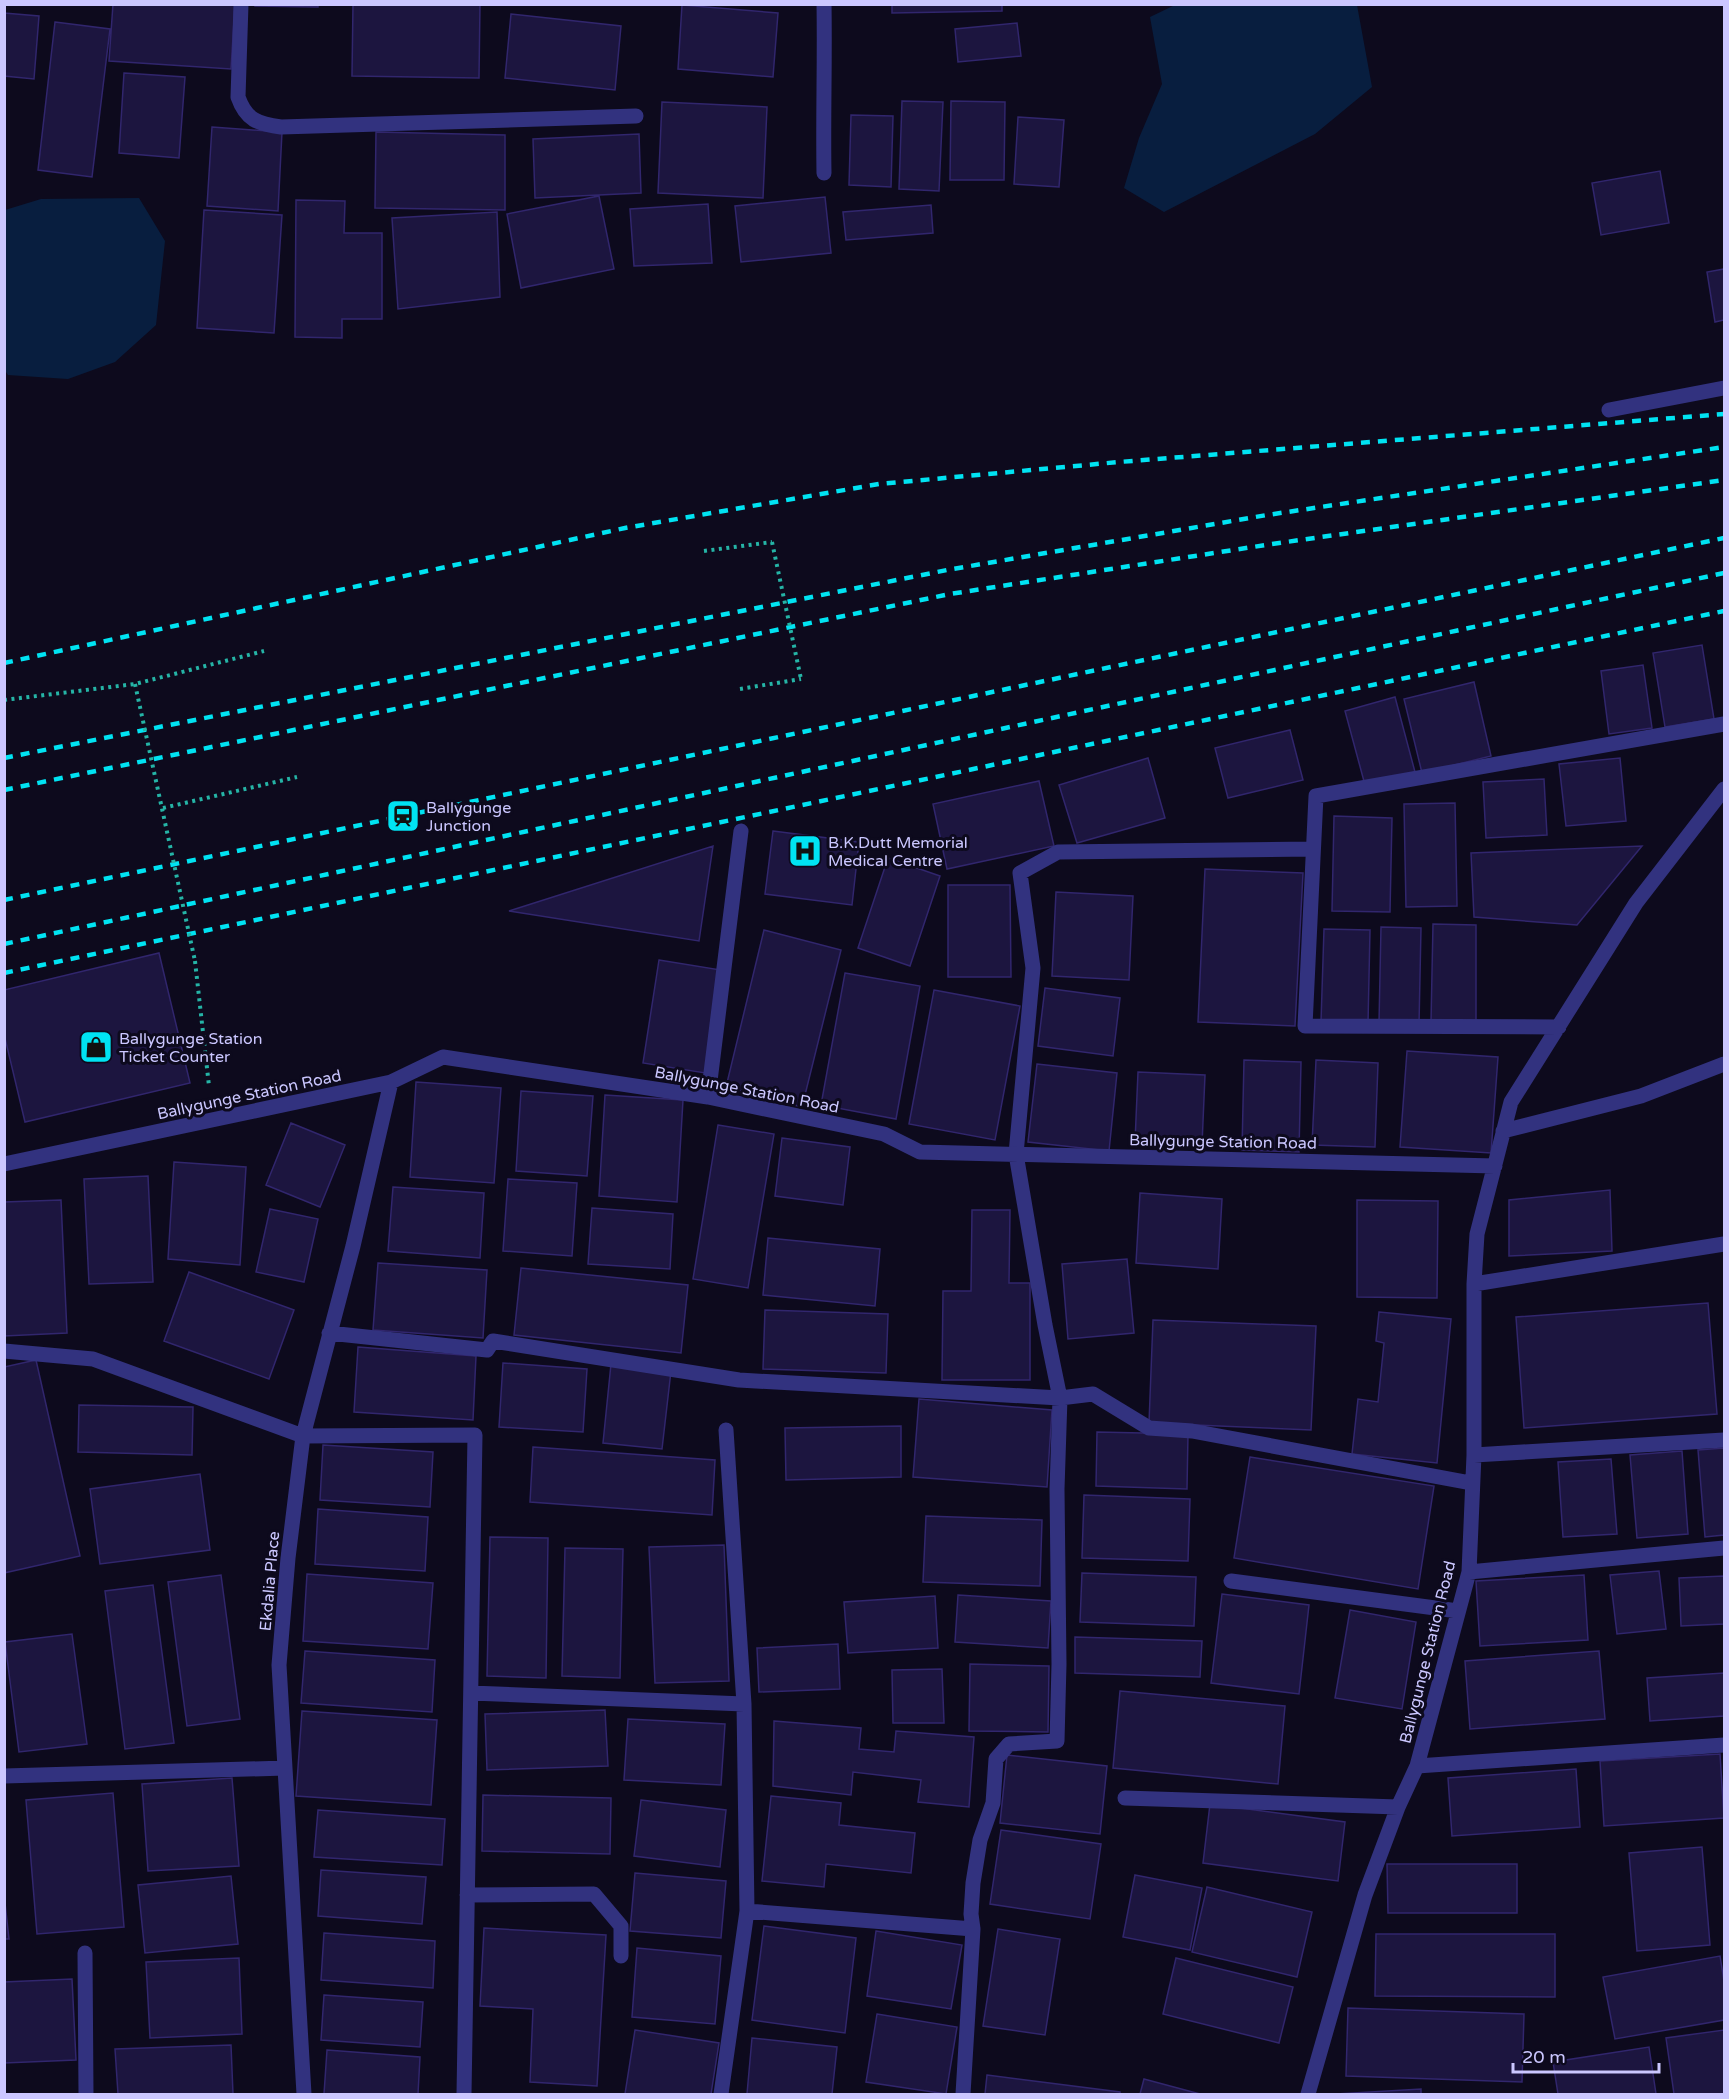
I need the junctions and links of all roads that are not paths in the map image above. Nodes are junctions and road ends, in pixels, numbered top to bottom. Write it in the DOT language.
graph roads {
  1 [pos="241,4"];
  2 [pos="824,4"];
  3 [pos="636,116"];
  4 [pos="825,173"];
  5 [pos="1725,388"];
  6 [pos="1609,410"];
  7 [pos="1725,724"];
  8 [pos="1725,789"];
  9 [pos="1718,805"];
  10 [pos="741,831"];
  11 [pos="1313,849"];
  12 [pos="1559,1027"];
  13 [pos="1725,1064"];
  14 [pos="391,1082"];
  15 [pos="708,1097"];
  16 [pos="1503,1131"];
  17 [pos="1016,1154"];
  18 [pos="4,1164"];
  19 [pos="1495,1166"];
  20 [pos="1725,1244"];
  21 [pos="1474,1284"];
  22 [pos="329,1333"];
  23 [pos="4,1351"];
  24 [pos="1060,1398"];
  25 [pos="726,1430"];
  26 [pos="303,1436"];
  27 [pos="1725,1440"];
  28 [pos="1474,1455"];
  29 [pos="1471,1483"];
  30 [pos="1725,1548"];
  31 [pos="1469,1572"];
  32 [pos="1232,1581"];
  33 [pos="1458,1611"];
  34 [pos="471,1693"];
  35 [pos="744,1704"];
  36 [pos="1725,1745"];
  37 [pos="1417,1766"];
  38 [pos="285,1768"];
  39 [pos="4,1776"];
  40 [pos="1125,1798"];
  41 [pos="1398,1806"];
  42 [pos="467,1895"];
  43 [pos="747,1911"];
  44 [pos="973,1929"];
  45 [pos="85,1953"];
  46 [pos="621,1956"];
  47 [pos="86,2094"];
  48 [pos="304,2094"];
  49 [pos="464,2094"];
  50 [pos="721,2094"];
  51 [pos="963,2094"];
  52 [pos="1308,2094"];
  1 -- 3 [label="street"];
  2 -- 4 [label="street"];
  5 -- 6 [label="street"];
  7 -- 11 [label="street"];
  8 -- 9 [label="street, Ballygunge Station Road"];
  9 -- 12 [label="street, Ballygunge Station Road"];
  10 -- 15 [label="street"];
  11 -- 12 [label="street"];
  11 -- 17 [label="street"];
  12 -- 16 [label="street, Ballygunge Station Road"];
  13 -- 16 [label="street"];
  14 -- 15 [label="street, Ballygunge Station Road"];
  14 -- 18 [label="street, Ballygunge Station Road"];
  14 -- 22 [label="street, Ekdalia Place"];
  15 -- 17 [label="street, Ballygunge Station Road"];
  16 -- 19 [label="street, Ballygunge Station Road"];
  17 -- 19 [label="street, Ballygunge Station Road"];
  17 -- 24 [label="street"];
  19 -- 21 [label="street, Ballygunge Station Road"];
  20 -- 21 [label="street"];
  21 -- 28 [label="street, Ballygunge Station Road"];
  22 -- 24 [label="street"];
  22 -- 26 [label="street, Ekdalia Place"];
  23 -- 26 [label="street"];
  24 -- 29 [label="street"];
  24 -- 44 [label="street"];
  25 -- 35 [label="street"];
  26 -- 34 [label="street"];
  26 -- 38 [label="street, Ekdalia Place"];
  27 -- 28 [label="street"];
  28 -- 29 [label="street, Ballygunge Station Road"];
  29 -- 31 [label="street, Ballygunge Station Road"];
  30 -- 31 [label="street"];
  31 -- 33 [label="street, Ballygunge Station Road"];
  32 -- 33 [label="street"];
  33 -- 37 [label="street, Ballygunge Station Road"];
  34 -- 35 [label="street"];
  34 -- 42 [label="street"];
  35 -- 43 [label="street"];
  36 -- 37 [label="street"];
  37 -- 41 [label="street, Ballygunge Station Road"];
  38 -- 39 [label="street"];
  38 -- 48 [label="street, Ekdalia Place"];
  40 -- 41 [label="street"];
  41 -- 52 [label="street, Ballygunge Station Road"];
  42 -- 46 [label="street"];
  42 -- 49 [label="street"];
  43 -- 44 [label="street"];
  43 -- 50 [label="street"];
  44 -- 51 [label="street"];
  45 -- 47 [label="street"];
}
